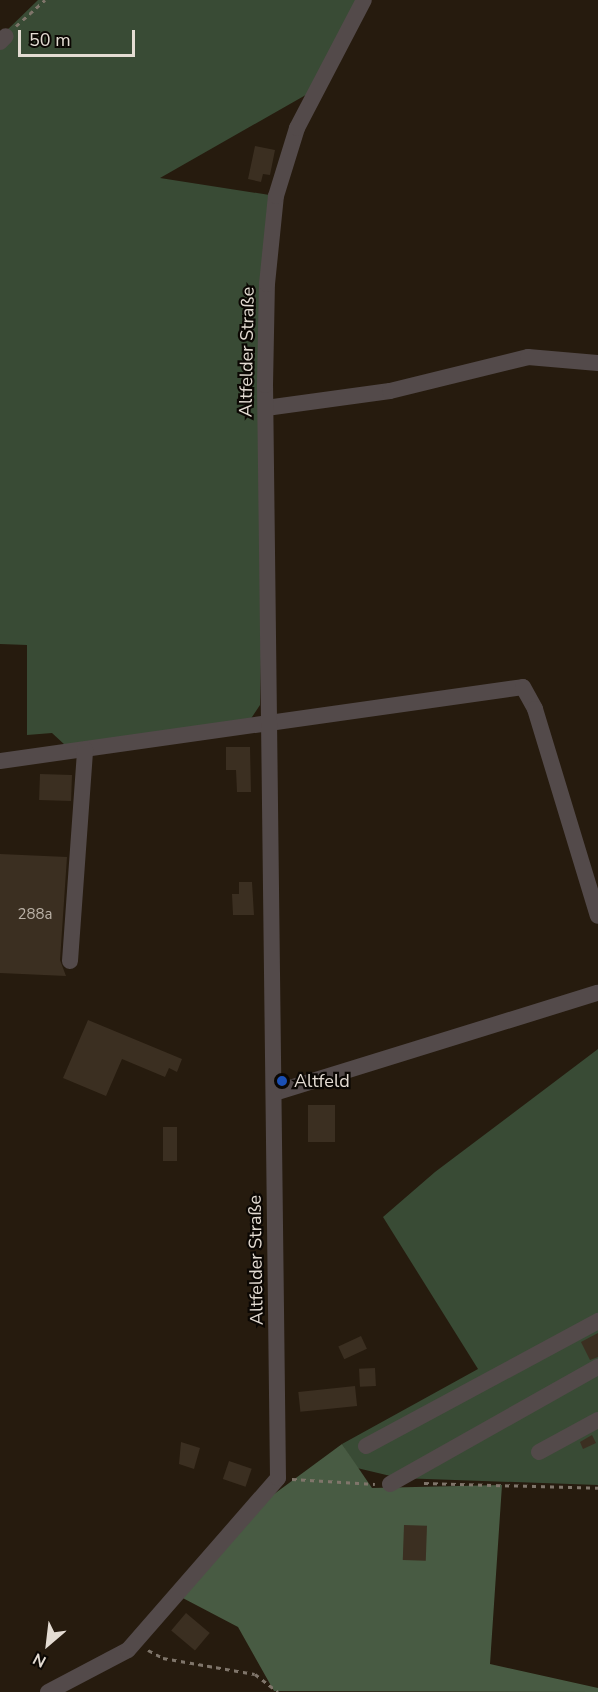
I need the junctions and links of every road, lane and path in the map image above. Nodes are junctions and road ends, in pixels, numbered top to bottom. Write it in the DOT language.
graph roads {
  1 [pos="45,0"];
  2 [pos="364,0"];
  3 [pos="3,39"];
  4 [pos="598,363"];
  5 [pos="266,408"];
  6 [pos="270,724"];
  7 [pos="85,750"];
  8 [pos="0,762"];
  9 [pos="598,916"];
  10 [pos="70,961"];
  11 [pos="598,993"];
  12 [pos="274,1093"];
  13 [pos="598,1322"];
  14 [pos="598,1367"];
  15 [pos="598,1420"];
  16 [pos="366,1446"];
  17 [pos="538,1452"];
  18 [pos="278,1478"];
  19 [pos="421,1483"];
  20 [pos="390,1484"];
  21 [pos="598,1488"];
  22 [pos="135,1642"];
  23 [pos="48,1692"];
  24 [pos="278,1692"];
  1 -- 3 [label="path"];
  2 -- 5 [label="street, Altfelder Straße"];
  4 -- 5 [label="street"];
  5 -- 6 [label="street, Altfelder Straße"];
  6 -- 7 [label="street"];
  6 -- 9 [label="street"];
  6 -- 12 [label="street, Altfelder Straße"];
  7 -- 8 [label="street"];
  7 -- 10 [label="street"];
  11 -- 12 [label="street"];
  12 -- 18 [label="street, Altfelder Straße"];
  13 -- 16 [label="street"];
  14 -- 20 [label="street"];
  15 -- 17 [label="street"];
  18 -- 20 [label="path"];
  18 -- 22 [label="street"];
  19 -- 21 [label="path"];
  22 -- 23 [label="street"];
  22 -- 24 [label="path"];
}
